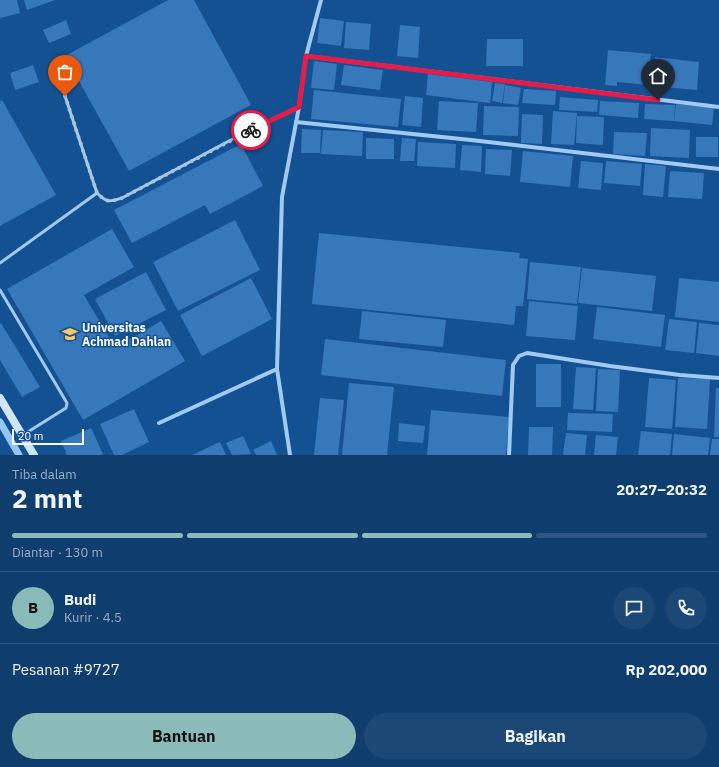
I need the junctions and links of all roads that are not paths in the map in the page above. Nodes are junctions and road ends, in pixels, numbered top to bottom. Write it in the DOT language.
graph roads {
  1 [pos="321,0"];
  2 [pos="306,56"];
  3 [pos="65,96"];
  4 [pos="299,107"];
  5 [pos="719,107"];
  6 [pos="296,122"];
  7 [pos="719,169"];
  8 [pos="97,193"];
  9 [pos="0,263"];
  10 [pos="0,290"];
  11 [pos="5,298"];
  12 [pos="0,300"];
  13 [pos="276,369"];
  14 [pos="719,378"];
  15 [pos="0,398"];
  16 [pos="159,423"];
  17 [pos="22,436"];
  18 [pos="34,455"];
  19 [pos="290,455"];
  20 [pos="509,455"];
  1 -- 2 [label="street"];
  2 -- 4 [label="street"];
  2 -- 5 [label="street"];
  3 -- 8 [label="lane"];
  4 -- 6 [label="street"];
  4 -- 8 [label="lane"];
  6 -- 7 [label="street"];
  6 -- 13 [label="street"];
  8 -- 9 [label="lane"];
  10 -- 11 [label="lane"];
  11 -- 12 [label="lane"];
  11 -- 17 [label="lane"];
  13 -- 16 [label="street"];
  13 -- 19 [label="street"];
  14 -- 20 [label="street"];
  15 -- 17 [label="main road"];
  17 -- 18 [label="main road"];
}
